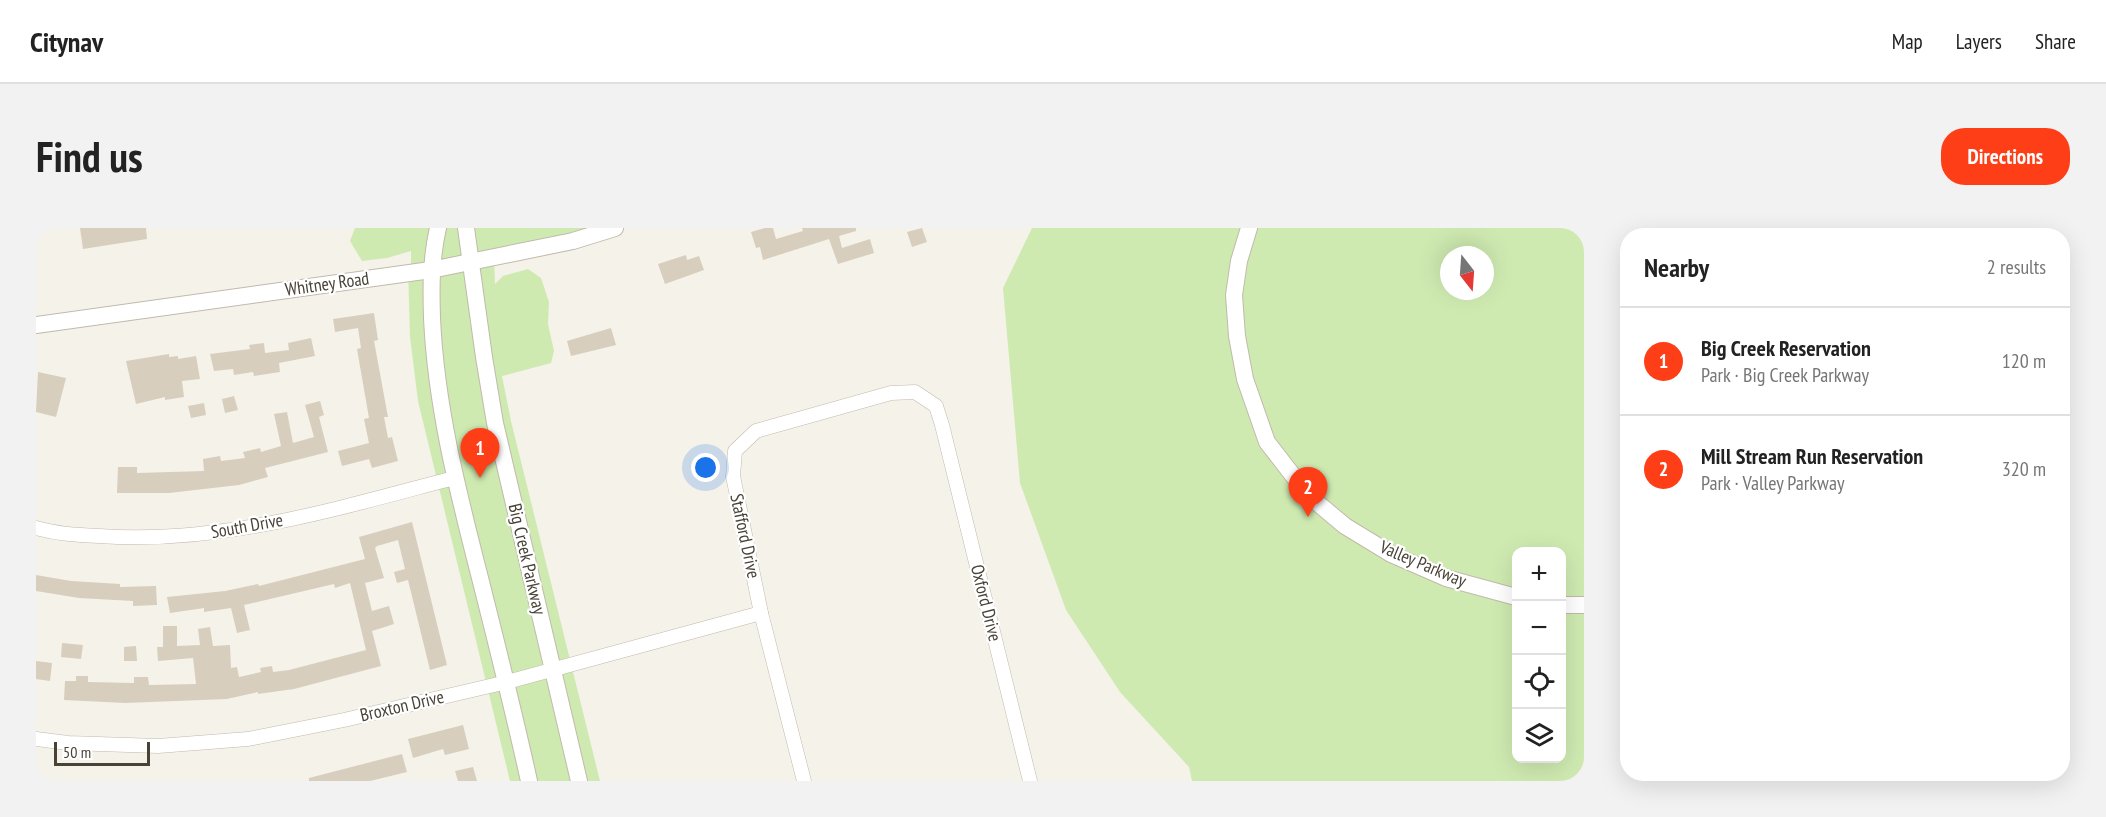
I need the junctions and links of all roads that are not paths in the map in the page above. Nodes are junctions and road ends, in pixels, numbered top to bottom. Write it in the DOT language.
graph roads {
  1 [pos="438,228"];
  2 [pos="466,228"];
  3 [pos="615,228"];
  4 [pos="1249,228"];
  5 [pos="471,262"];
  6 [pos="431,270"];
  7 [pos="36,325"];
  8 [pos="942,425"];
  9 [pos="454,478"];
  10 [pos="36,528"];
  11 [pos="1512,596"];
  12 [pos="1566,605"];
  13 [pos="1584,605"];
  14 [pos="761,613"];
  15 [pos="553,670"];
  16 [pos="507,682"];
  17 [pos="36,739"];
  18 [pos="530,781"];
  19 [pos="579,781"];
  20 [pos="804,781"];
  21 [pos="1030,781"];
  1 -- 6 [label="street"];
  2 -- 5 [label="street, Big Creek Parkway"];
  3 -- 5 [label="street, Whitney Road"];
  4 -- 11 [label="street, Valley Parkway"];
  5 -- 6 [label="street, Whitney Road"];
  5 -- 15 [label="street, Big Creek Parkway"];
  6 -- 7 [label="street, Whitney Road"];
  6 -- 9 [label="street"];
  8 -- 14 [label="street, Stafford Drive"];
  8 -- 21 [label="street, Oxford Drive"];
  9 -- 10 [label="street, South Drive"];
  9 -- 16 [label="street"];
  12 -- 13 [label="street"];
  14 -- 15 [label="street, Broxton Drive"];
  14 -- 20 [label="street, Stafford Drive"];
  15 -- 16 [label="street, Broxton Drive"];
  15 -- 19 [label="street, Big Creek Parkway"];
  16 -- 17 [label="street, Broxton Drive"];
  16 -- 18 [label="street"];
}
